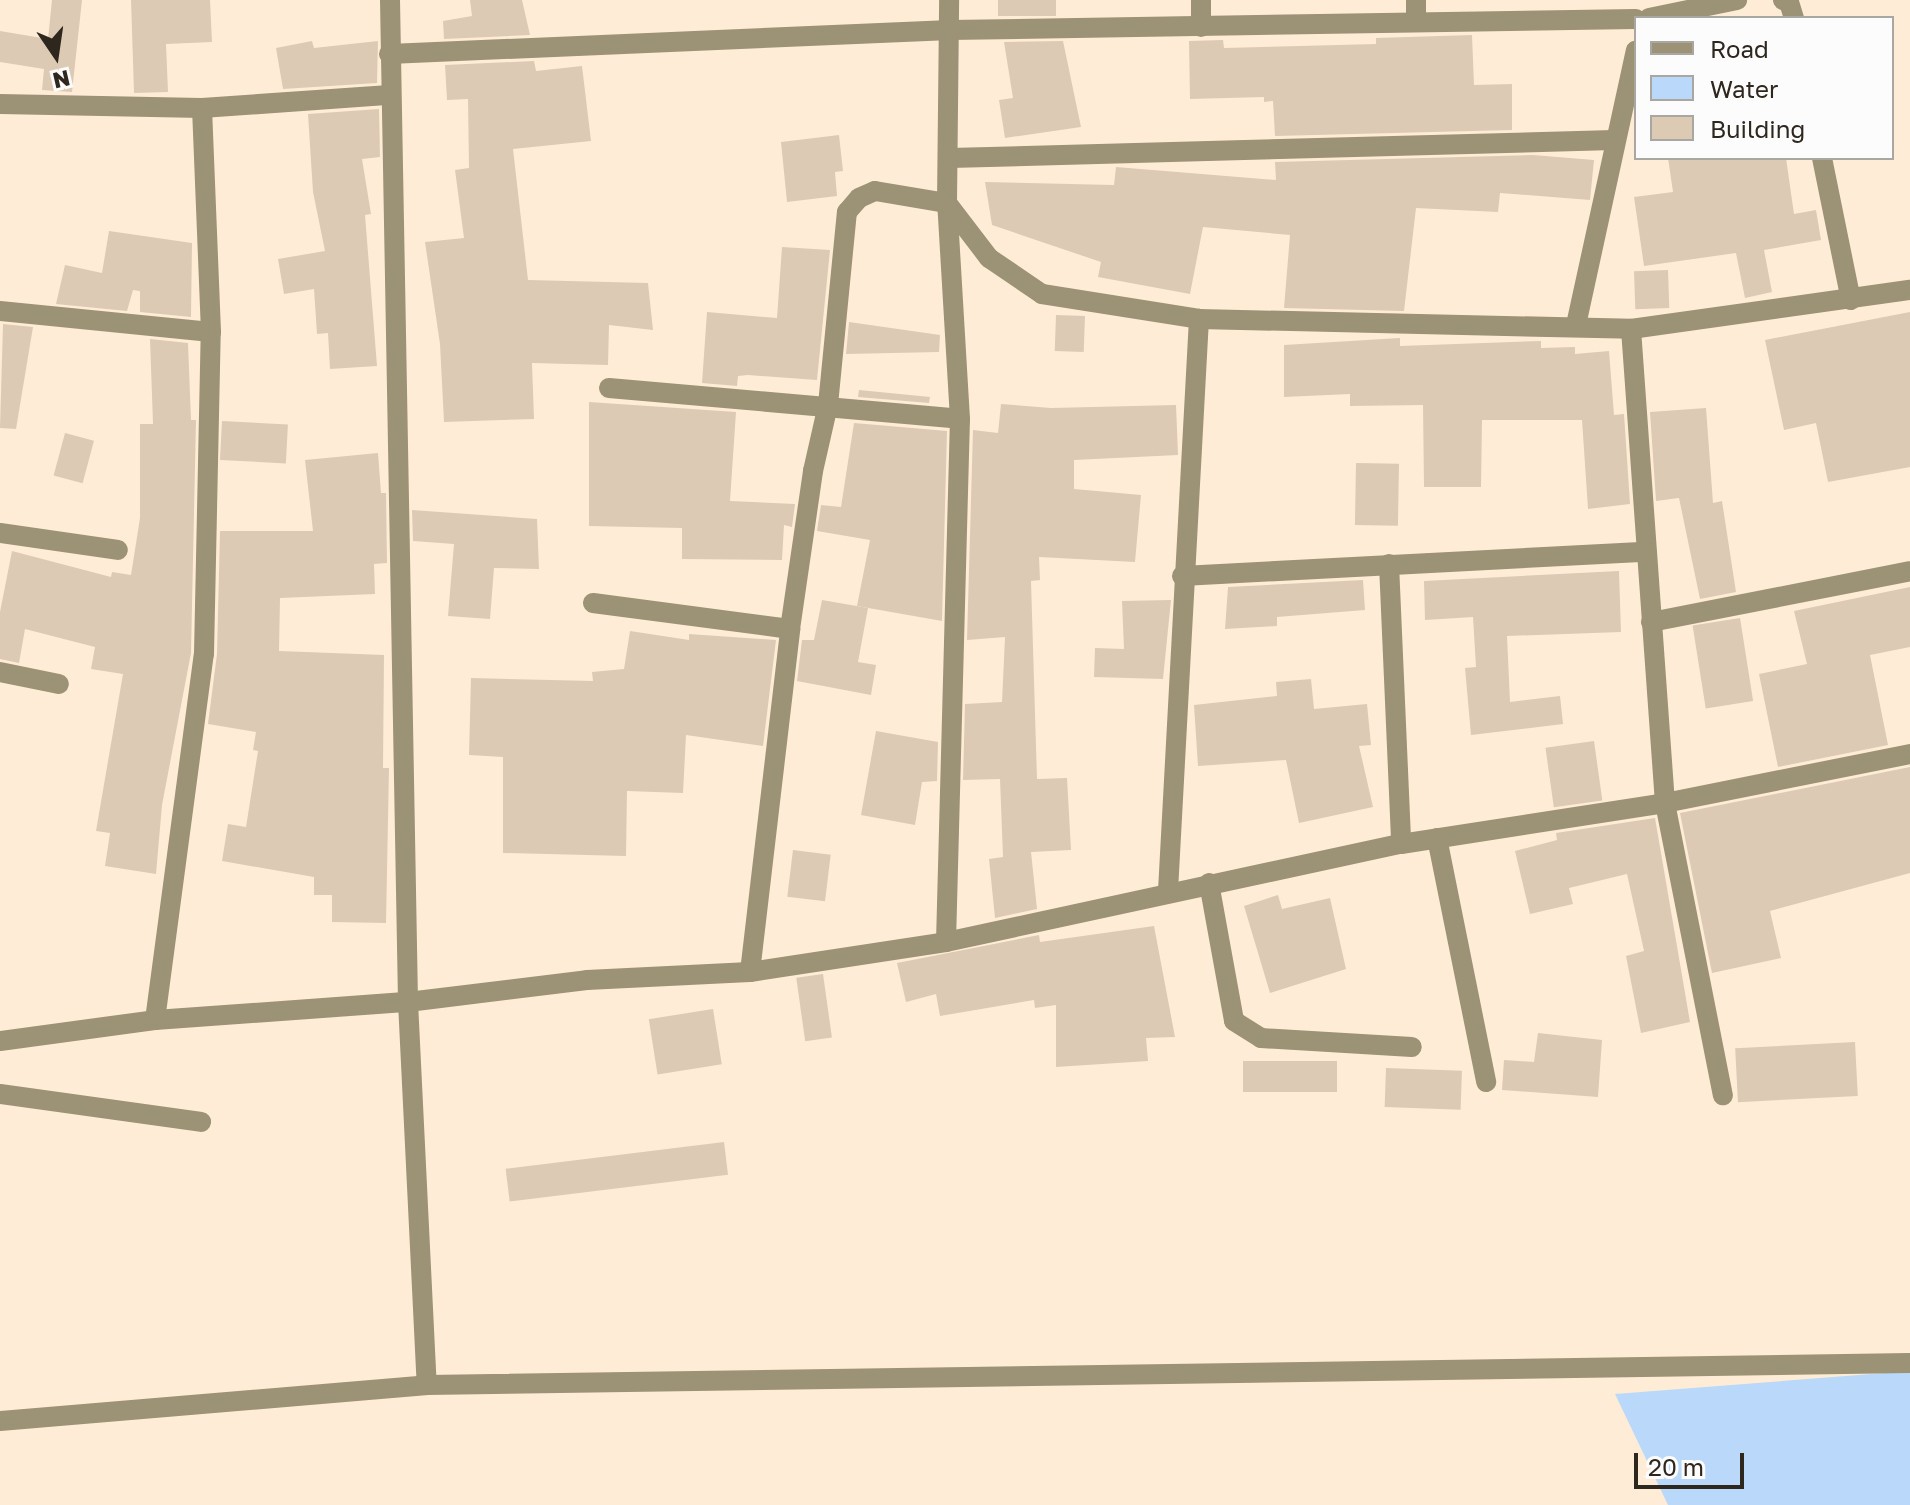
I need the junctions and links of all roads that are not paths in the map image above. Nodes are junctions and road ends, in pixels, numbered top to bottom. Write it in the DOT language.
graph roads {
  1 [pos="390,0"];
  2 [pos="949,0"];
  3 [pos="1201,0"];
  4 [pos="1737,0"];
  5 [pos="1783,0"];
  6 [pos="1416,10"];
  7 [pos="1656,16"];
  8 [pos="1793,16"];
  9 [pos="1634,19"];
  10 [pos="1201,27"];
  11 [pos="950,30"];
  12 [pos="389,54"];
  13 [pos="1634,58"];
  14 [pos="390,95"];
  15 [pos="0,104"];
  16 [pos="202,108"];
  17 [pos="1614,140"];
  18 [pos="950,158"];
  19 [pos="1822,160"];
  20 [pos="947,203"];
  21 [pos="1910,290"];
  22 [pos="1851,300"];
  23 [pos="0,311"];
  24 [pos="1199,319"];
  25 [pos="1576,325"];
  26 [pos="1631,329"];
  27 [pos="211,332"];
  28 [pos="609,388"];
  29 [pos="828,405"];
  30 [pos="960,419"];
  31 [pos="0,533"];
  32 [pos="118,550"];
  33 [pos="1645,552"];
  34 [pos="1389,564"];
  35 [pos="1910,571"];
  36 [pos="1182,576"];
  37 [pos="593,603"];
  38 [pos="1651,622"];
  39 [pos="790,629"];
  40 [pos="0,672"];
  41 [pos="59,684"];
  42 [pos="1910,754"];
  43 [pos="1665,803"];
  44 [pos="1437,838"];
  45 [pos="1401,844"];
  46 [pos="1209,883"];
  47 [pos="1168,891"];
  48 [pos="946,942"];
  49 [pos="750,972"];
  50 [pos="408,1002"];
  51 [pos="155,1020"];
  52 [pos="0,1041"];
  53 [pos="1412,1047"];
  54 [pos="1486,1082"];
  55 [pos="0,1094"];
  56 [pos="1723,1095"];
  57 [pos="201,1122"];
  58 [pos="1910,1363"];
  59 [pos="427,1385"];
  60 [pos="0,1421"];
  1 -- 12 [label="street"];
  2 -- 11 [label="street"];
  3 -- 10 [label="street"];
  4 -- 7 [label="street"];
  5 -- 8 [label="street"];
  6 -- 9 [label="street"];
  6 -- 10 [label="street"];
  10 -- 11 [label="street"];
  11 -- 12 [label="street"];
  11 -- 18 [label="street"];
  12 -- 14 [label="street"];
  13 -- 17 [label="street"];
  14 -- 16 [label="street"];
  14 -- 50 [label="street"];
  15 -- 16 [label="street"];
  16 -- 27 [label="street"];
  17 -- 18 [label="street"];
  17 -- 25 [label="street"];
  18 -- 20 [label="street"];
  19 -- 22 [label="street"];
  20 -- 24 [label="street"];
  20 -- 29 [label="street"];
  20 -- 30 [label="street"];
  21 -- 22 [label="street"];
  22 -- 26 [label="street"];
  23 -- 27 [label="street"];
  24 -- 25 [label="street"];
  24 -- 36 [label="street"];
  25 -- 26 [label="street"];
  26 -- 33 [label="street"];
  27 -- 51 [label="street"];
  28 -- 29 [label="street"];
  29 -- 30 [label="street"];
  29 -- 39 [label="street"];
  30 -- 48 [label="street"];
  31 -- 32 [label="street"];
  33 -- 34 [label="street"];
  33 -- 38 [label="street"];
  34 -- 36 [label="street"];
  34 -- 45 [label="street"];
  35 -- 38 [label="street"];
  36 -- 47 [label="street"];
  37 -- 39 [label="street"];
  38 -- 43 [label="street"];
  39 -- 49 [label="street"];
  40 -- 41 [label="street"];
  42 -- 43 [label="street"];
  43 -- 44 [label="street"];
  43 -- 56 [label="street"];
  44 -- 45 [label="street"];
  44 -- 54 [label="street"];
  45 -- 46 [label="street"];
  46 -- 47 [label="street"];
  46 -- 53 [label="street"];
  47 -- 48 [label="street"];
  48 -- 49 [label="street"];
  49 -- 50 [label="street"];
  50 -- 51 [label="street"];
  50 -- 59 [label="street"];
  51 -- 52 [label="street"];
  55 -- 57 [label="street"];
  58 -- 59 [label="street"];
  59 -- 60 [label="street"];
}
